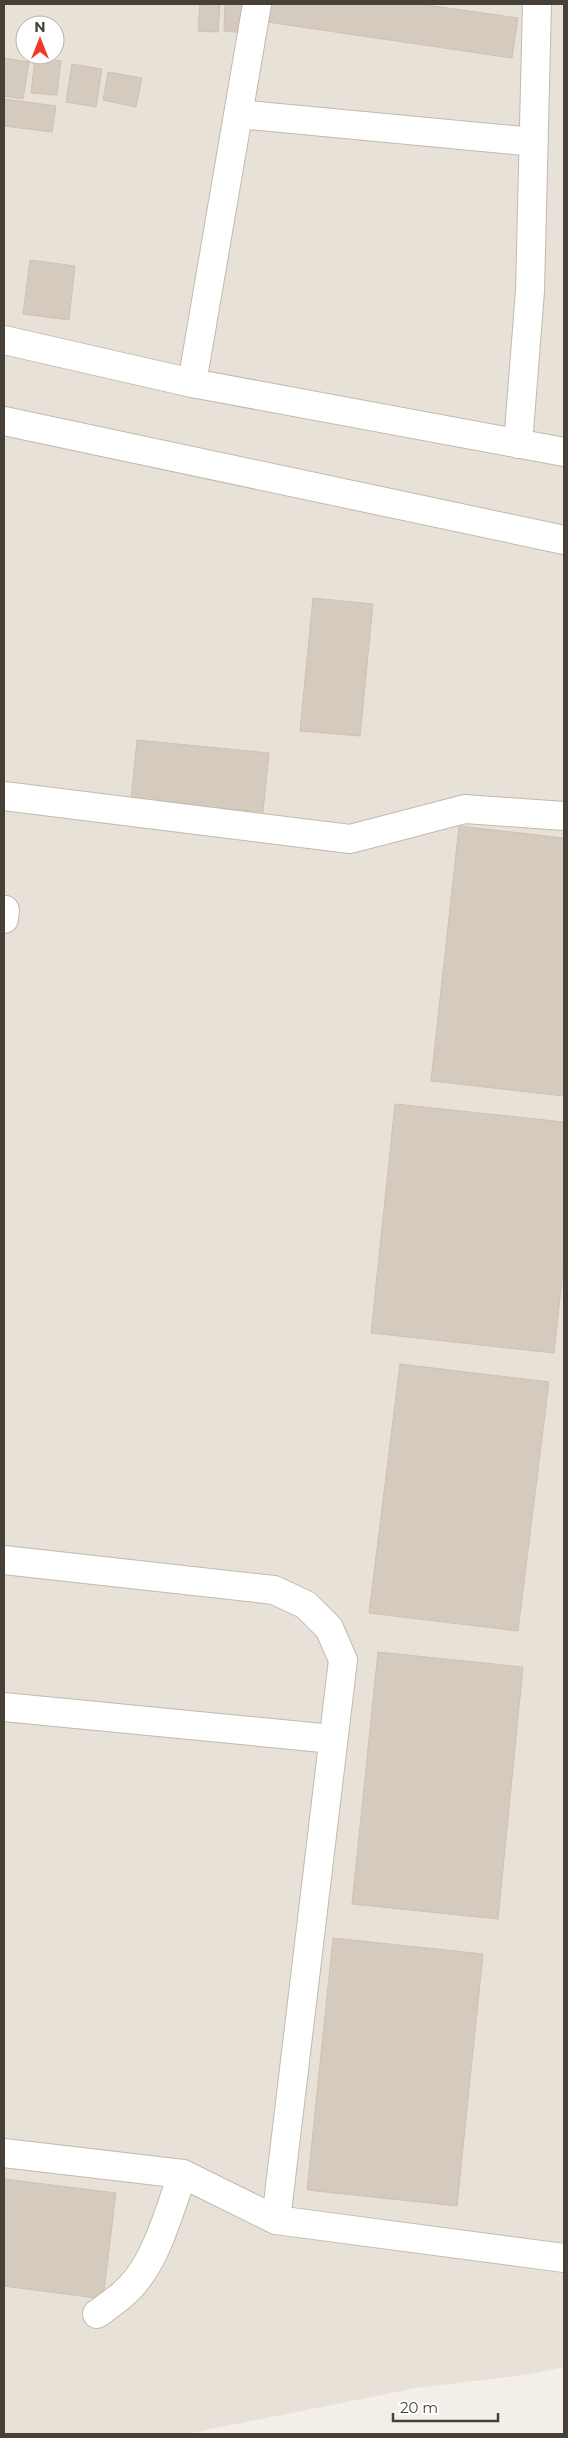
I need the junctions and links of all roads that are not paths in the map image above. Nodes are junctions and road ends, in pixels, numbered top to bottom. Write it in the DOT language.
graph roads {
  1 [pos="257,4"];
  2 [pos="537,4"];
  3 [pos="238,114"];
  4 [pos="534,142"];
  5 [pos="4,340"];
  6 [pos="192,383"];
  7 [pos="4,421"];
  8 [pos="518,444"];
  9 [pos="564,452"];
  10 [pos="564,540"];
  11 [pos="4,796"];
  12 [pos="564,816"];
  13 [pos="4,1560"];
  14 [pos="4,1707"];
  15 [pos="333,1739"];
  16 [pos="4,2153"];
  17 [pos="183,2174"];
  18 [pos="276,2220"];
  19 [pos="564,2258"];
  20 [pos="97,2314"];
  1 -- 3 [label="street"];
  2 -- 4 [label="street"];
  3 -- 4 [label="street"];
  3 -- 6 [label="street"];
  4 -- 8 [label="street"];
  5 -- 6 [label="street"];
  6 -- 8 [label="street"];
  7 -- 10 [label="street"];
  8 -- 9 [label="street"];
  11 -- 12 [label="street"];
  13 -- 15 [label="street"];
  14 -- 15 [label="street"];
  15 -- 18 [label="street"];
  16 -- 17 [label="street"];
  17 -- 18 [label="street"];
  17 -- 20 [label="street"];
  18 -- 19 [label="street"];
}
